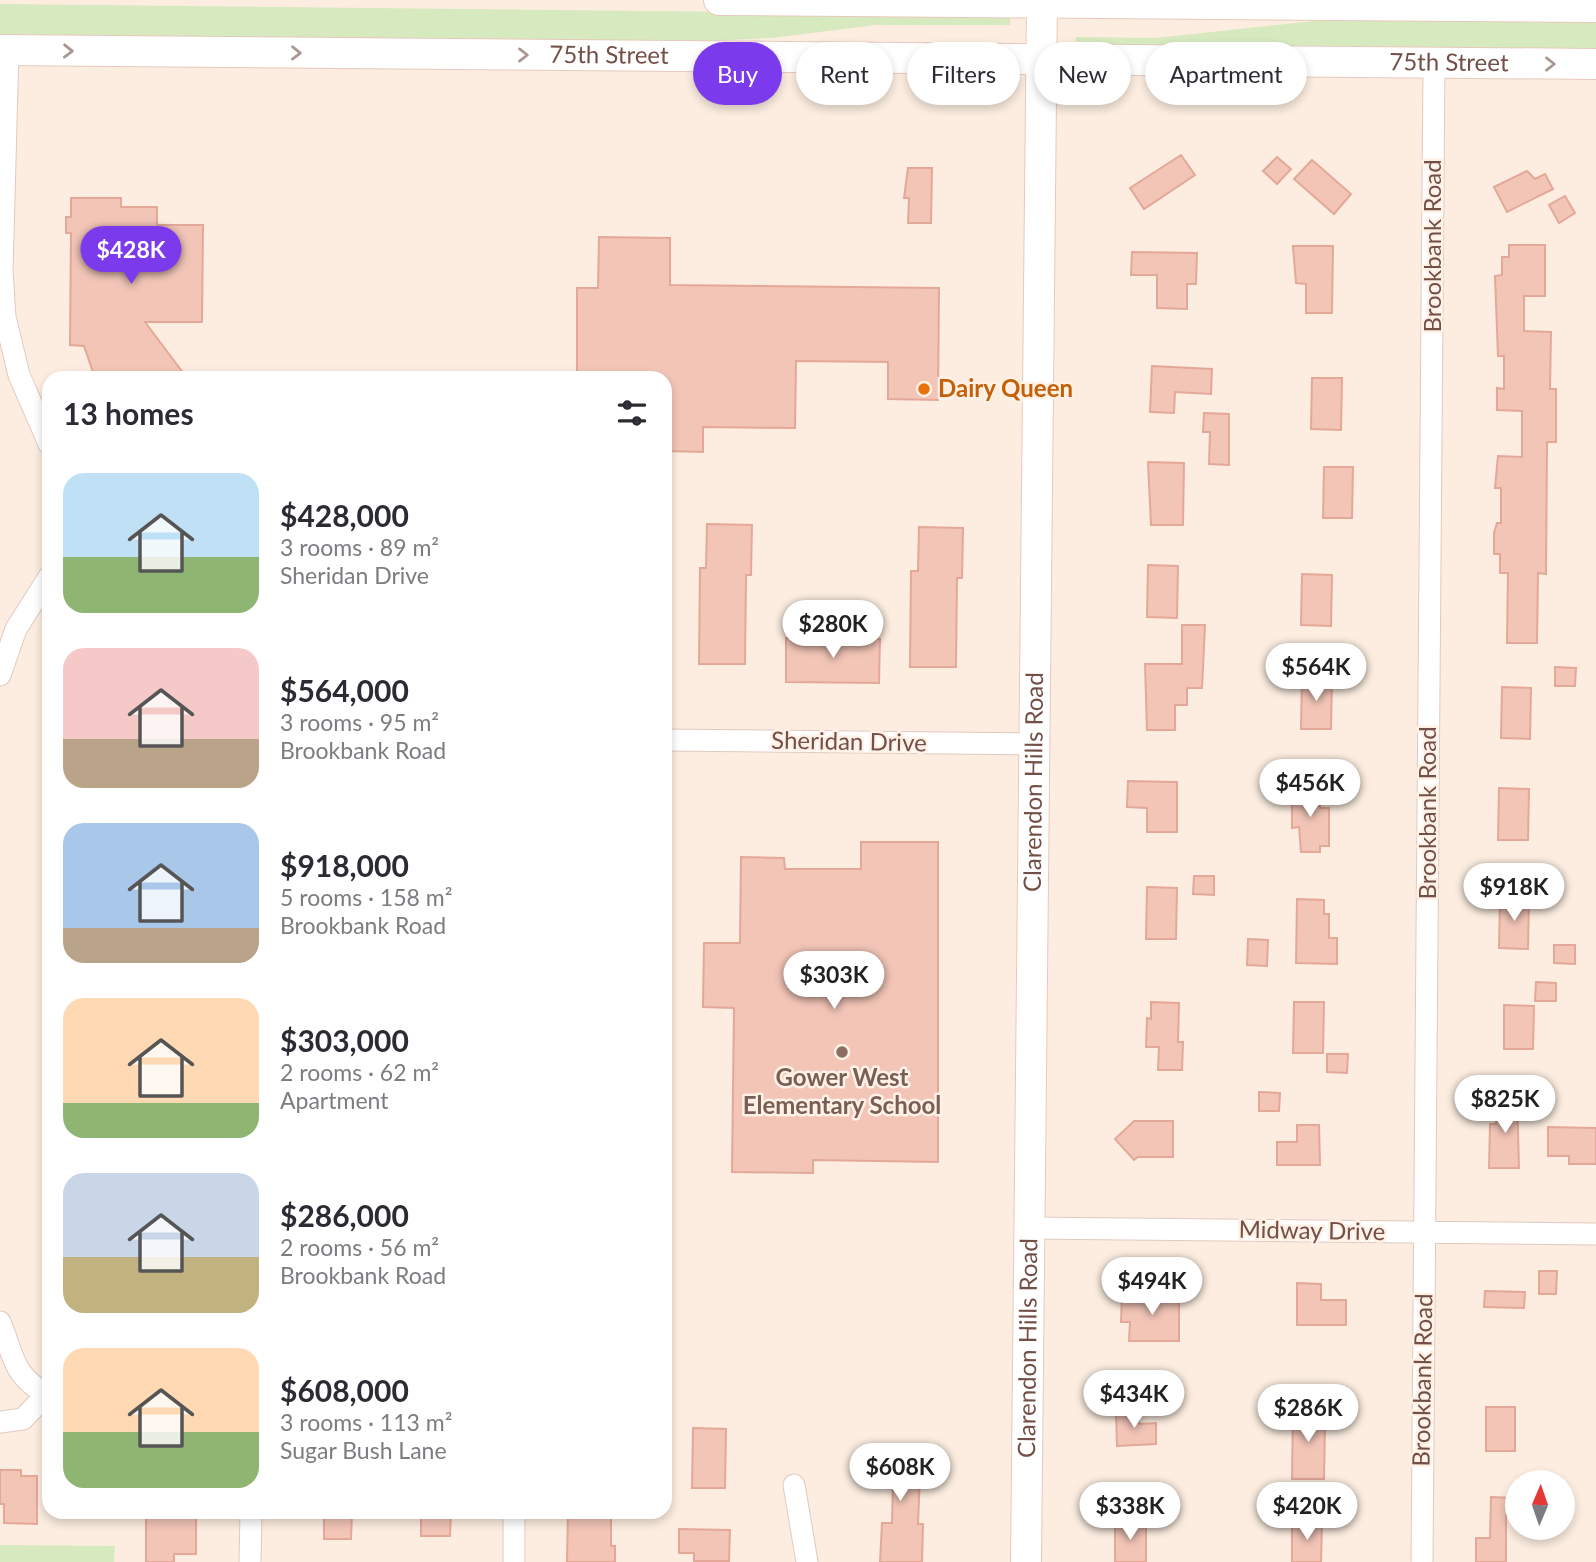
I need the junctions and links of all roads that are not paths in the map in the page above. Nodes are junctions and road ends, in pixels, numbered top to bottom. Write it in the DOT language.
graph roads {
  1 [pos="719,0"];
  2 [pos="1042,1"];
  3 [pos="1596,8"];
  4 [pos="1041,42"];
  5 [pos="4,50"];
  6 [pos="1034,60"];
  7 [pos="1131,61"];
  8 [pos="1434,63"];
  9 [pos="1596,65"];
  10 [pos="1041,105"];
  11 [pos="42,428"];
  12 [pos="42,588"];
  13 [pos="0,675"];
  14 [pos="672,740"];
  15 [pos="1034,744"];
  16 [pos="1028,1228"];
  17 [pos="1425,1233"];
  18 [pos="1596,1234"];
  19 [pos="0,1322"];
  20 [pos="5,1365"];
  21 [pos="42,1391"];
  22 [pos="42,1402"];
  23 [pos="0,1422"];
  24 [pos="794,1485"];
  25 [pos="251,1519"];
  26 [pos="514,1519"];
  27 [pos="250,1562"];
  28 [pos="514,1562"];
  29 [pos="807,1562"];
  30 [pos="1026,1562"];
  31 [pos="1422,1562"];
  1 -- 2 [label="main road"];
  2 -- 3 [label="main road"];
  2 -- 4 [label="main road, Clarendon Hills Road"];
  5 -- 6 [label="main road, 75th Street, one-way"];
  5 -- 11 [label="street"];
  7 -- 8 [label="main road, 75th Street"];
  8 -- 9 [label="main road, 75th Street, one-way"];
  8 -- 17 [label="street, Brookbank Road"];
  10 -- 15 [label="main road, Clarendon Hills Road"];
  12 -- 13 [label="street"];
  14 -- 15 [label="street, Sheridan Drive"];
  15 -- 16 [label="main road, Clarendon Hills Road"];
  16 -- 17 [label="street, Midway Drive"];
  16 -- 30 [label="main road, Clarendon Hills Road"];
  17 -- 18 [label="street, Midway Drive"];
  17 -- 31 [label="street, Brookbank Road"];
  19 -- 20 [label="street"];
  20 -- 21 [label="street"];
  22 -- 23 [label="street"];
  24 -- 29 [label="street"];
  25 -- 27 [label="street"];
  26 -- 28 [label="street"];
}
